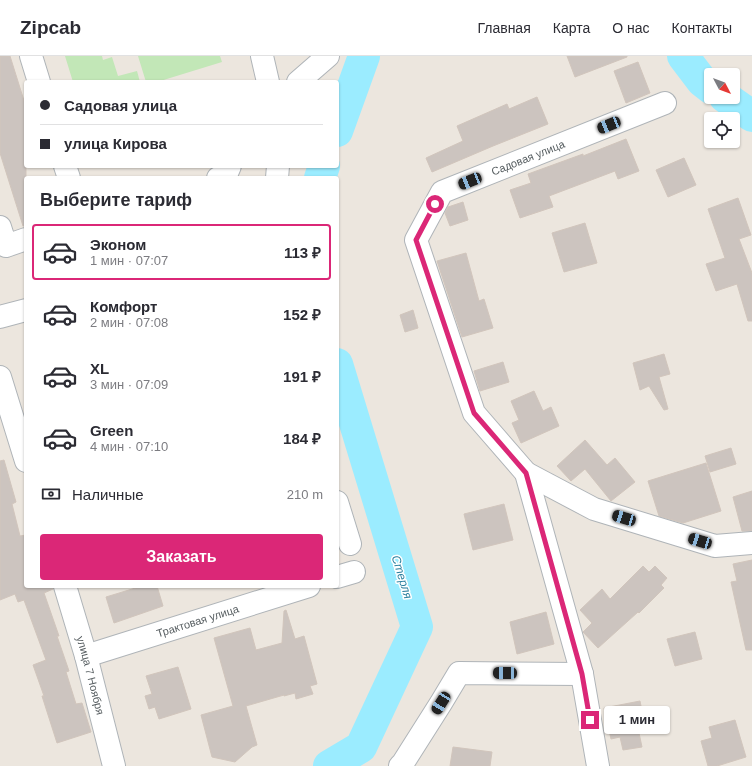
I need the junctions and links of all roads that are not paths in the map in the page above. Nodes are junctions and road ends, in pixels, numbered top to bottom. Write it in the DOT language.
graph roads {
  1 [pos="31,56"];
  2 [pos="262,56"];
  3 [pos="328,56"];
  4 [pos="38,80"];
  5 [pos="263,80"];
  6 [pos="300,80"];
  7 [pos="665,103"];
  8 [pos="229,168"];
  9 [pos="222,176"];
  10 [pos="24,311"];
  11 [pos="0,317"];
  12 [pos="0,377"];
  13 [pos="24,455"];
  14 [pos="526,473"];
  15 [pos="339,508"];
  16 [pos="752,543"];
  17 [pos="350,544"];
  18 [pos="66,588"];
  19 [pos="303,588"];
  20 [pos="86,656"];
  21 [pos="582,674"];
  22 [pos="114,766"];
  23 [pos="400,766"];
  24 [pos="598,766"];
  1 -- 4 [label="street"];
  2 -- 5 [label="street"];
  3 -- 6 [label="street"];
  7 -- 14 [label="street, Садовая улица"];
  8 -- 9 [label="street"];
  10 -- 11 [label="street"];
  12 -- 13 [label="street"];
  14 -- 16 [label="street"];
  14 -- 21 [label="street"];
  15 -- 17 [label="street"];
  18 -- 20 [label="street, улица 7 Ноября"];
  19 -- 20 [label="street, Трактовая улица"];
  20 -- 22 [label="street, улица 7 Ноября"];
  21 -- 23 [label="street"];
  21 -- 24 [label="street"];
}
